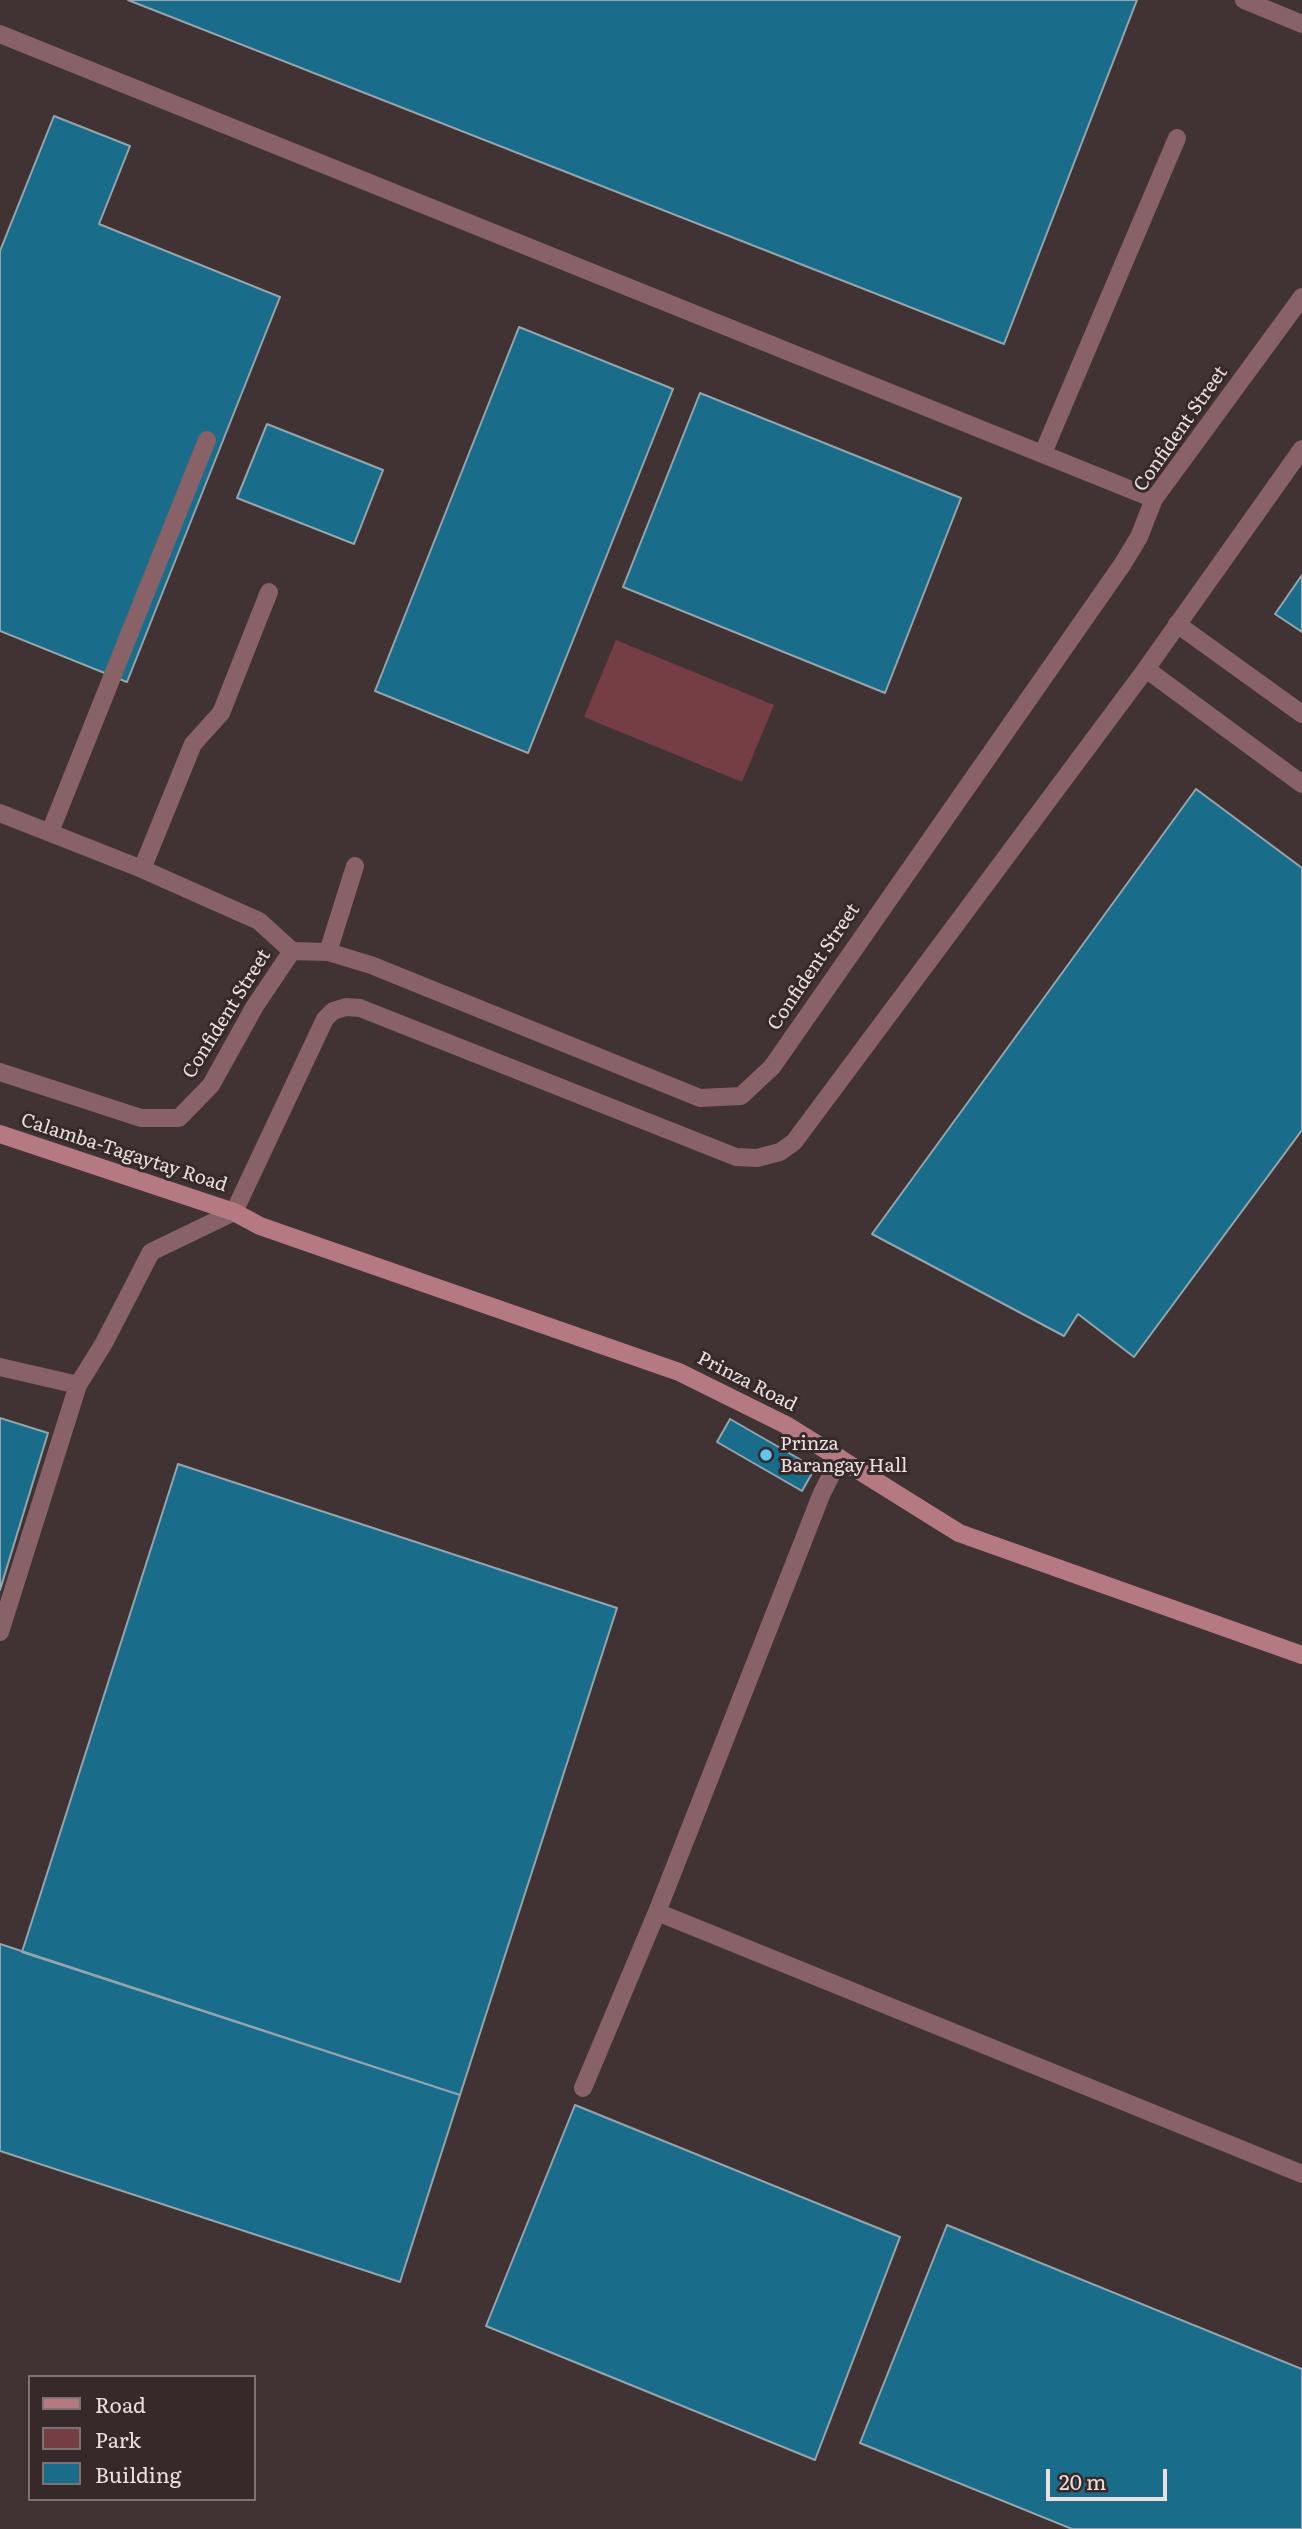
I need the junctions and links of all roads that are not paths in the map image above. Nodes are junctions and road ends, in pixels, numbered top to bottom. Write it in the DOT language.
graph roads {
  1 [pos="1244,0"];
  2 [pos="1302,24"];
  3 [pos="0,34"];
  4 [pos="1177,138"];
  5 [pos="1302,297"];
  6 [pos="207,440"];
  7 [pos="1302,449"];
  8 [pos="1042,453"];
  9 [pos="1154,499"];
  10 [pos="269,592"];
  11 [pos="1177,624"];
  12 [pos="1146,669"];
  13 [pos="1302,714"];
  14 [pos="1302,784"];
  15 [pos="0,813"];
  16 [pos="50,832"];
  17 [pos="355,866"];
  18 [pos="142,869"];
  19 [pos="292,951"];
  20 [pos="328,952"];
  21 [pos="0,1072"];
  22 [pos="0,1134"];
  23 [pos="234,1212"];
  24 [pos="0,1367"];
  25 [pos="78,1385"];
  26 [pos="839,1458"];
  27 [pos="0,1632"];
  28 [pos="1302,1655"];
  29 [pos="657,1912"];
  30 [pos="583,2088"];
  31 [pos="1302,2174"];
  1 -- 2 [label="street"];
  3 -- 8 [label="street"];
  4 -- 8 [label="street"];
  5 -- 9 [label="street, Confident Street"];
  6 -- 16 [label="street"];
  7 -- 11 [label="street"];
  8 -- 9 [label="street"];
  9 -- 20 [label="street, Confident Street"];
  10 -- 18 [label="street"];
  11 -- 12 [label="street"];
  11 -- 13 [label="street"];
  12 -- 14 [label="street"];
  12 -- 23 [label="street"];
  15 -- 16 [label="street"];
  16 -- 18 [label="street"];
  17 -- 20 [label="street"];
  18 -- 19 [label="street"];
  19 -- 20 [label="street, Confident Street"];
  19 -- 21 [label="street, Confident Street"];
  22 -- 23 [label="main road, Calamba-Tagaytay Road"];
  23 -- 25 [label="street"];
  23 -- 26 [label="main road, Prinza Road"];
  24 -- 25 [label="street"];
  25 -- 27 [label="street"];
  26 -- 28 [label="main road, Prinza Road"];
  26 -- 29 [label="street"];
  29 -- 30 [label="street"];
  29 -- 31 [label="street"];
}
